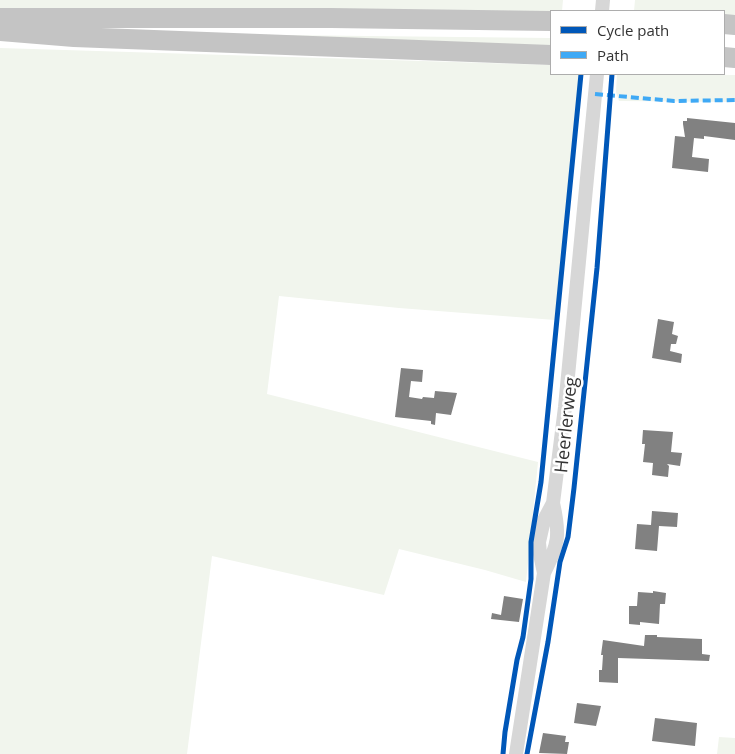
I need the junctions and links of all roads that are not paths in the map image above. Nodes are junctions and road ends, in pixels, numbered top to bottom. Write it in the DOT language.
graph roads {
  1 [pos="0,18"];
  2 [pos="550,21"];
  3 [pos="0,31"];
  4 [pos="550,55"];
  5 [pos="597,75"];
  6 [pos="516,754"];
  1 -- 2 [label="highway"];
  3 -- 4 [label="highway"];
  5 -- 6 [label="street, Heerlerweg"];
}
